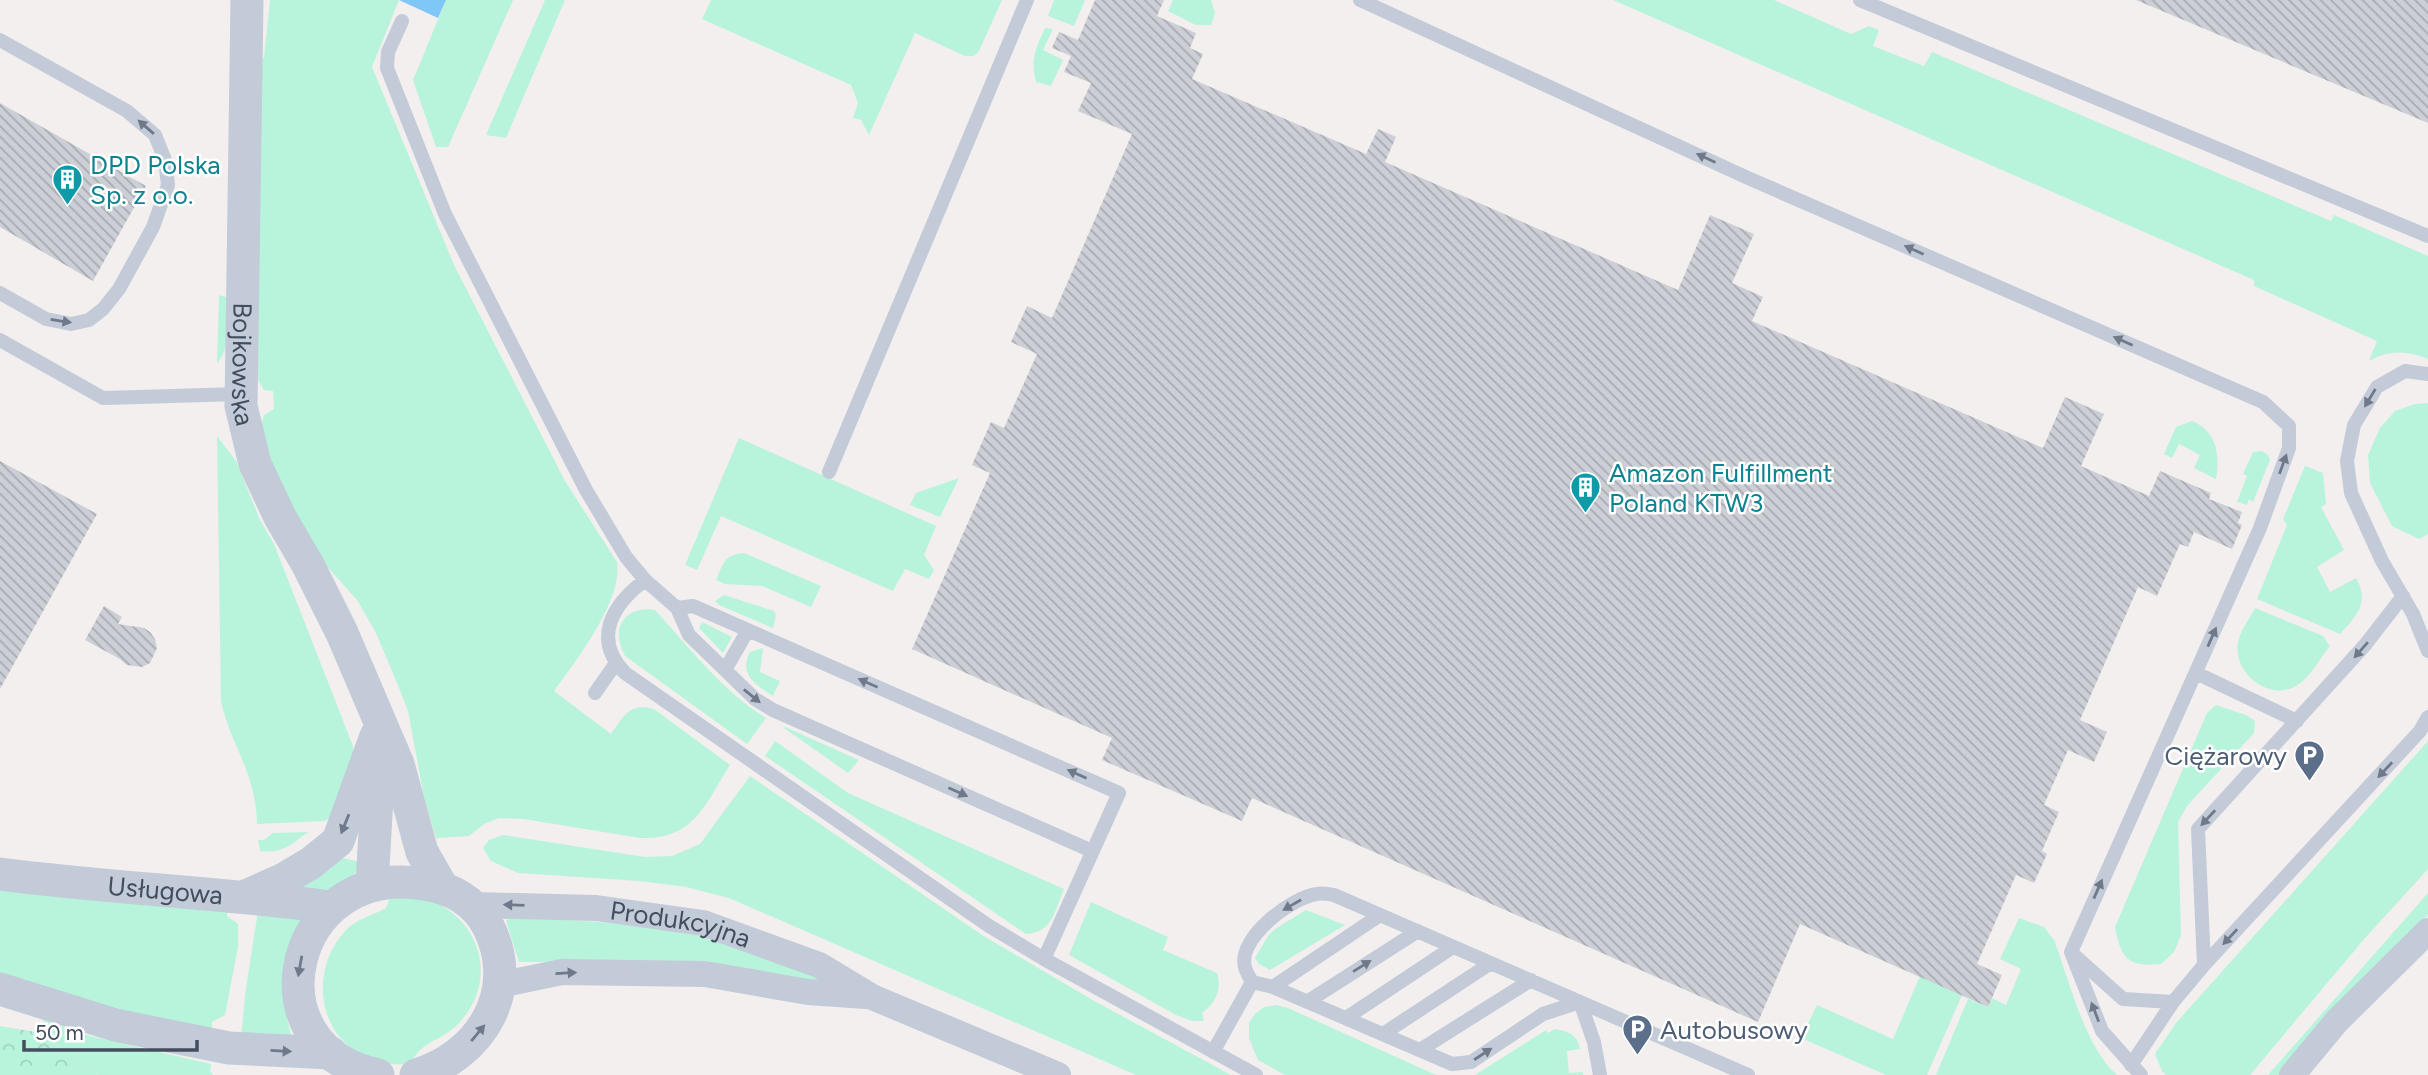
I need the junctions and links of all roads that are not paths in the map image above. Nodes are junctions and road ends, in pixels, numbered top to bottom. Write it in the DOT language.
graph roads {
  1 [pos="247,0"];
  2 [pos="1027,0"];
  3 [pos="1360,0"];
  4 [pos="1860,0"];
  5 [pos="402,21"];
  6 [pos="0,40"];
  7 [pos="2428,236"];
  8 [pos="0,293"];
  9 [pos="0,340"];
  10 [pos="2428,374"];
  11 [pos="241,394"];
  12 [pos="829,472"];
  13 [pos="645,580"];
  14 [pos="2403,596"];
  15 [pos="677,608"];
  16 [pos="748,630"];
  17 [pos="2428,651"];
  18 [pos="616,663"];
  19 [pos="724,670"];
  20 [pos="2196,673"];
  21 [pos="595,693"];
  22 [pos="370,698"];
  23 [pos="2428,717"];
  24 [pos="2297,721"];
  25 [pos="376,736"];
  26 [pos="1093,851"];
  27 [pos="0,874"];
  28 [pos="372,884"];
  29 [pos="442,887"];
  30 [pos="246,896"];
  31 [pos="474,905"];
  32 [pos="331,907"];
  33 [pos="1380,915"];
  34 [pos="1418,931"];
  35 [pos="2428,931"];
  36 [pos="1453,947"];
  37 [pos="2071,952"];
  38 [pos="1044,959"];
  39 [pos="1491,963"];
  40 [pos="2204,965"];
  41 [pos="1531,980"];
  42 [pos="1252,982"];
  43 [pos="499,985"];
  44 [pos="1273,987"];
  45 [pos="0,989"];
  46 [pos="872,997"];
  47 [pos="1307,1002"];
  48 [pos="1580,1002"];
  49 [pos="2173,1002"];
  50 [pos="1346,1018"];
  51 [pos="1383,1034"];
  52 [pos="1420,1050"];
  53 [pos="1213,1052"];
  54 [pos="342,1063"];
  55 [pos="2136,1070"];
  56 [pos="430,1073"];
  57 [pos="379,1075"];
  58 [pos="1058,1075"];
  59 [pos="1256,1075"];
  60 [pos="1600,1075"];
  61 [pos="1748,1075"];
  62 [pos="2292,1075"];
  1 -- 11 [label="street, Bojkowska"];
  2 -- 12 [label="lane"];
  20 -- 3 [label="lane, one-way"];
  4 -- 7 [label="lane"];
  5 -- 13 [label="lane"];
  8 -- 6 [label="lane, one-way"];
  9 -- 11 [label="lane"];
  10 -- 14 [label="lane, one-way"];
  11 -- 22 [label="street, Bojkowska"];
  13 -- 15 [label="lane"];
  13 -- 18 [label="lane"];
  14 -- 17 [label="lane"];
  14 -- 24 [label="lane, one-way"];
  15 -- 16 [label="lane"];
  15 -- 19 [label="lane"];
  16 -- 19 [label="lane"];
  26 -- 16 [label="lane, one-way"];
  18 -- 21 [label="lane"];
  18 -- 38 [label="lane"];
  19 -- 26 [label="lane, one-way"];
  20 -- 24 [label="lane"];
  37 -- 20 [label="lane, one-way"];
  22 -- 25 [label="street, Bojkowska"];
  22 -- 29 [label="street, Bojkowska"];
  23 -- 40 [label="lane, one-way"];
  24 -- 40 [label="lane, one-way"];
  25 -- 28 [label="street, Bojkowska"];
  25 -- 30 [label="street, one-way"];
  26 -- 38 [label="lane"];
  27 -- 30 [label="street, Usługowa"];
  28 -- 29 [label="street"];
  28 -- 32 [label="street"];
  29 -- 31 [label="street"];
  30 -- 32 [label="street, Usługowa"];
  31 -- 43 [label="street"];
  46 -- 31 [label="street, Produkcyjna, one-way"];
  32 -- 54 [label="street, one-way"];
  33 -- 34 [label="lane"];
  33 -- 42 [label="lane, one-way"];
  33 -- 44 [label="lane"];
  34 -- 36 [label="lane"];
  47 -- 34 [label="lane, one-way"];
  35 -- 62 [label="street"];
  36 -- 39 [label="lane"];
  36 -- 50 [label="lane"];
  37 -- 49 [label="lane"];
  55 -- 37 [label="lane, one-way"];
  38 -- 53 [label="lane"];
  39 -- 41 [label="lane"];
  39 -- 51 [label="lane"];
  40 -- 49 [label="lane"];
  41 -- 48 [label="lane"];
  41 -- 52 [label="lane"];
  42 -- 44 [label="lane"];
  42 -- 53 [label="lane"];
  43 -- 46 [label="street, Produkcyjna, one-way"];
  56 -- 43 [label="street, one-way"];
  44 -- 47 [label="lane"];
  45 -- 54 [label="street, one-way"];
  46 -- 58 [label="street, Produkcyjna"];
  47 -- 50 [label="lane"];
  52 -- 48 [label="lane, one-way"];
  48 -- 60 [label="lane"];
  48 -- 61 [label="lane"];
  49 -- 55 [label="lane"];
  50 -- 51 [label="lane"];
  51 -- 52 [label="lane"];
  53 -- 59 [label="lane"];
  54 -- 57 [label="street"];
}
